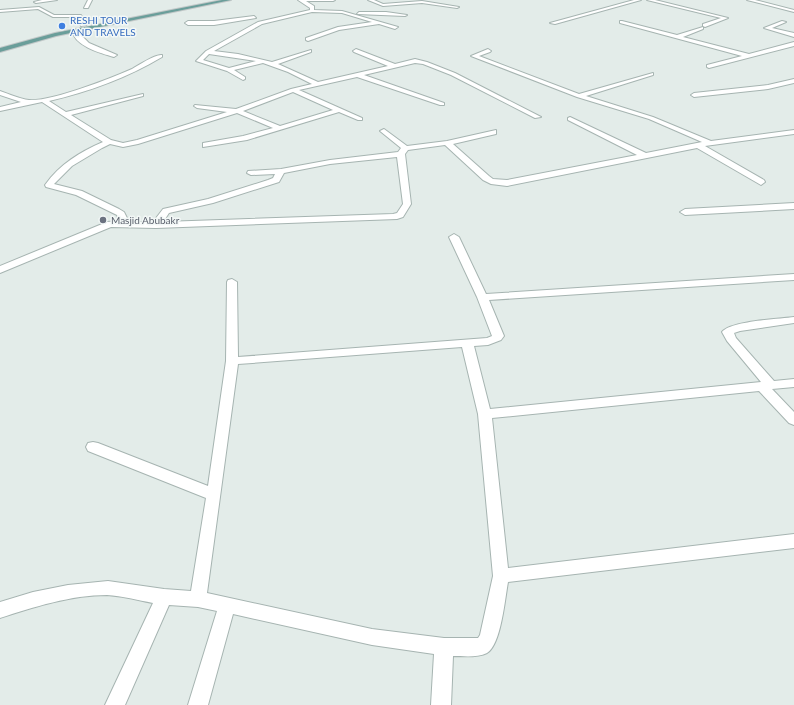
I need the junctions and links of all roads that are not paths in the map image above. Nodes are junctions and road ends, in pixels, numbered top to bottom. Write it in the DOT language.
graph roads {
  1 [pos="55,0"];
  2 [pos="90,0"];
  3 [pos="214,0"];
  4 [pos="228,0"];
  5 [pos="300,0"];
  6 [pos="333,0"];
  7 [pos="370,0"];
  8 [pos="638,0"];
  9 [pos="648,0"];
  10 [pos="749,0"];
  11 [pos="36,2"];
  12 [pos="86,7"];
  13 [pos="457,8"];
  14 [pos="0,11"];
  15 [pos="312,11"];
  16 [pos="794,11"];
  17 [pos="248,13"];
  18 [pos="348,13"];
  19 [pos="405,14"];
  20 [pos="254,17"];
  21 [pos="269,20"];
  22 [pos="188,22"];
  23 [pos="379,22"];
  24 [pos="622,22"];
  25 [pos="784,22"];
  26 [pos="553,23"];
  27 [pos="84,25"];
  28 [pos="395,27"];
  29 [pos="74,31"];
  30 [pos="794,35"];
  31 [pos="677,37"];
  32 [pos="308,38"];
  33 [pos="794,44"];
  34 [pos="0,45"];
  35 [pos="0,50"];
  36 [pos="488,50"];
  37 [pos="309,51"];
  38 [pos="356,51"];
  39 [pos="208,52"];
  40 [pos="114,55"];
  41 [pos="160,56"];
  42 [pos="750,56"];
  43 [pos="264,61"];
  44 [pos="272,64"];
  45 [pos="395,66"];
  46 [pos="708,66"];
  47 [pos="229,70"];
  48 [pos="651,74"];
  49 [pos="359,75"];
  50 [pos="243,78"];
  51 [pos="794,81"];
  52 [pos="317,84"];
  53 [pos="293,90"];
  54 [pos="0,93"];
  55 [pos="694,95"];
  56 [pos="141,96"];
  57 [pos="579,96"];
  58 [pos="44,101"];
  59 [pos="29,102"];
  60 [pos="442,104"];
  61 [pos="197,106"];
  62 [pos="0,109"];
  63 [pos="339,110"];
  64 [pos="237,111"];
  65 [pos="66,114"];
  66 [pos="537,117"];
  67 [pos="360,119"];
  68 [pos="570,119"];
  69 [pos="280,128"];
  70 [pos="384,131"];
  71 [pos="493,132"];
  72 [pos="792,134"];
  73 [pos="109,142"];
  74 [pos="447,143"];
  75 [pos="710,143"];
  76 [pos="206,145"];
  77 [pos="698,145"];
  78 [pos="403,151"];
  79 [pos="643,155"];
  80 [pos="282,171"];
  81 [pos="251,173"];
  82 [pos="761,182"];
  83 [pos="794,206"];
  84 [pos="685,212"];
  85 [pos="125,224"];
  86 [pos="156,225"];
  87 [pos="454,237"];
  88 [pos="0,270"];
  89 [pos="794,276"];
  90 [pos="232,282"];
  91 [pos="482,297"];
  92 [pos="794,320"];
  93 [pos="467,342"];
  94 [pos="232,361"];
  95 [pos="794,383"];
  96 [pos="767,386"];
  97 [pos="485,414"];
  98 [pos="794,420"];
  99 [pos="93,448"];
  100 [pos="214,496"];
  101 [pos="794,541"];
  102 [pos="501,576"];
  103 [pos="164,597"];
  104 [pos="198,599"];
  105 [pos="227,606"];
  106 [pos="0,610"];
  107 [pos="444,647"];
  108 [pos="115,705"];
  109 [pos="198,705"];
  110 [pos="442,705"];
  1 -- 11 [label="street"];
  2 -- 12 [label="street"];
  3 -- 27 [label="main road"];
  4 -- 29 [label="main road"];
  5 -- 6 [label="street"];
  5 -- 15 [label="street"];
  7 -- 13 [label="street"];
  8 -- 26 [label="street"];
  9 -- 31 [label="street"];
  10 -- 16 [label="street"];
  14 -- 27 [label="street"];
  15 -- 18 [label="street"];
  15 -- 21 [label="street"];
  17 -- 20 [label="street"];
  18 -- 19 [label="street"];
  18 -- 23 [label="street"];
  20 -- 21 [label="street"];
  20 -- 22 [label="street"];
  21 -- 39 [label="street"];
  23 -- 28 [label="street"];
  23 -- 32 [label="street"];
  24 -- 31 [label="street"];
  25 -- 30 [label="street"];
  27 -- 34 [label="main road"];
  29 -- 35 [label="main road"];
  29 -- 40 [label="street"];
  31 -- 42 [label="street"];
  33 -- 42 [label="street"];
  36 -- 57 [label="street"];
  37 -- 44 [label="street"];
  38 -- 45 [label="street"];
  39 -- 43 [label="street"];
  39 -- 47 [label="street"];
  41 -- 58 [label="street"];
  42 -- 46 [label="street"];
  43 -- 44 [label="street"];
  43 -- 47 [label="street"];
  44 -- 52 [label="street"];
  45 -- 49 [label="street"];
  45 -- 66 [label="street"];
  47 -- 50 [label="street"];
  48 -- 57 [label="street"];
  49 -- 52 [label="street"];
  49 -- 60 [label="street"];
  51 -- 55 [label="street"];
  52 -- 53 [label="street"];
  53 -- 63 [label="street"];
  53 -- 64 [label="street"];
  54 -- 59 [label="street"];
  56 -- 65 [label="street"];
  57 -- 75 [label="street"];
  58 -- 59 [label="street"];
  58 -- 65 [label="street"];
  59 -- 62 [label="street"];
  61 -- 64 [label="street"];
  63 -- 67 [label="street"];
  63 -- 69 [label="street"];
  64 -- 69 [label="street"];
  64 -- 73 [label="street"];
  65 -- 73 [label="street"];
  68 -- 79 [label="street"];
  69 -- 76 [label="street"];
  70 -- 78 [label="street"];
  71 -- 74 [label="street"];
  72 -- 75 [label="street"];
  73 -- 85 [label="street"];
  74 -- 78 [label="street"];
  74 -- 79 [label="street"];
  75 -- 77 [label="street"];
  77 -- 79 [label="street"];
  77 -- 82 [label="street"];
  78 -- 80 [label="street"];
  78 -- 86 [label="street"];
  80 -- 81 [label="street"];
  80 -- 86 [label="street"];
  83 -- 84 [label="street"];
  85 -- 86 [label="street"];
  85 -- 88 [label="street"];
  87 -- 91 [label="street"];
  89 -- 91 [label="street"];
  90 -- 94 [label="street"];
  91 -- 93 [label="street"];
  92 -- 96 [label="street"];
  93 -- 94 [label="street"];
  93 -- 97 [label="street"];
  94 -- 100 [label="street"];
  95 -- 96 [label="street"];
  96 -- 97 [label="street"];
  96 -- 98 [label="street"];
  97 -- 102 [label="street"];
  99 -- 100 [label="street"];
  100 -- 104 [label="street"];
  101 -- 102 [label="street"];
  102 -- 107 [label="street"];
  103 -- 104 [label="street"];
  103 -- 106 [label="street"];
  103 -- 108 [label="street"];
  104 -- 105 [label="street"];
  105 -- 107 [label="street"];
  105 -- 109 [label="street"];
  107 -- 110 [label="street"];
}
